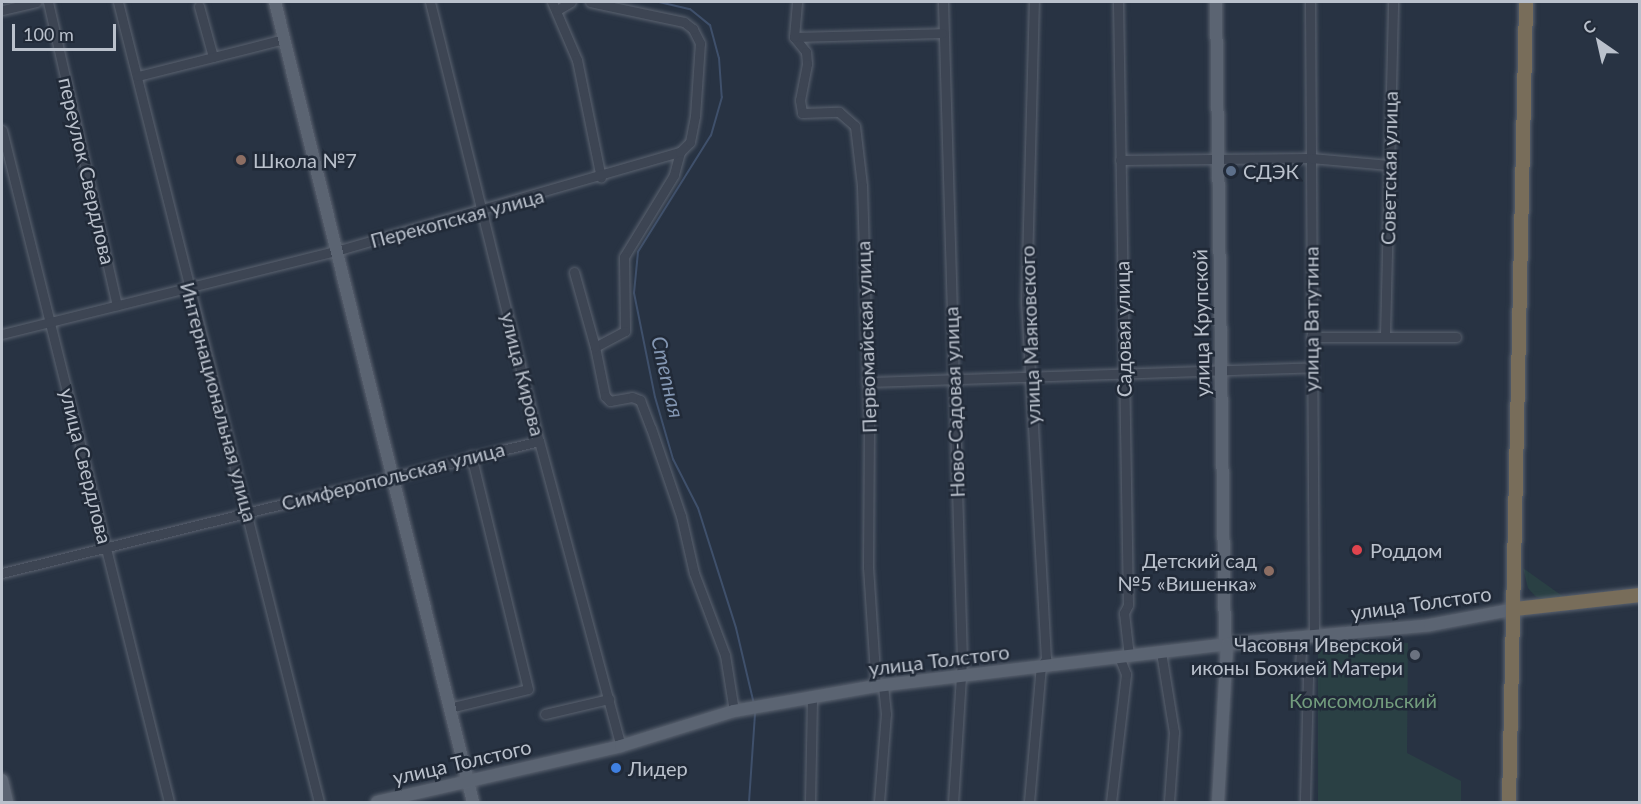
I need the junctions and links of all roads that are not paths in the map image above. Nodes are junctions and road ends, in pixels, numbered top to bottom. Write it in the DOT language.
graph roads {
  1 [pos="36,2"];
  2 [pos="48,2"];
  3 [pos="118,2"];
  4 [pos="275,2"];
  5 [pos="430,2"];
  6 [pos="571,2"];
  7 [pos="590,2"];
  8 [pos="796,2"];
  9 [pos="943,2"];
  10 [pos="1034,2"];
  11 [pos="1118,2"];
  12 [pos="1216,2"];
  13 [pos="1310,2"];
  14 [pos="1393,2"];
  15 [pos="1526,2"];
  16 [pos="199,6"];
  17 [pos="554,6"];
  18 [pos="2,10"];
  19 [pos="942,33"];
  20 [pos="794,37"];
  21 [pos="284,39"];
  22 [pos="213,57"];
  23 [pos="138,76"];
  24 [pos="2,130"];
  25 [pos="680,152"];
  26 [pos="1311,158"];
  27 [pos="1120,160"];
  28 [pos="1219,160"];
  29 [pos="1389,165"];
  30 [pos="601,178"];
  31 [pos="482,212"];
  32 [pos="336,252"];
  33 [pos="574,272"];
  34 [pos="188,287"];
  35 [pos="117,305"];
  36 [pos="50,321"];
  37 [pos="2,334"];
  38 [pos="1385,335"];
  39 [pos="1311,337"];
  40 [pos="1456,337"];
  41 [pos="595,347"];
  42 [pos="1311,367"];
  43 [pos="1220,370"];
  44 [pos="1030,375"];
  45 [pos="1124,376"];
  46 [pos="953,380"];
  47 [pos="867,382"];
  48 [pos="539,441"];
  49 [pos="471,456"];
  50 [pos="391,475"];
  51 [pos="249,512"];
  52 [pos="105,544"];
  53 [pos="2,573"];
  54 [pos="1640,595"];
  55 [pos="1515,609"];
  56 [pos="1308,637"];
  57 [pos="1226,644"];
  58 [pos="1161,652"];
  59 [pos="1124,657"];
  60 [pos="1041,666"];
  61 [pos="959,676"];
  62 [pos="879,686"];
  63 [pos="812,697"];
  64 [pos="609,699"];
  65 [pos="449,708"];
  66 [pos="737,710"];
  67 [pos="545,714"];
  68 [pos="621,746"];
  69 [pos="2,780"];
  70 [pos="467,780"];
  71 [pos="7,802"];
  72 [pos="169,802"];
  73 [pos="319,802"];
  74 [pos="377,802"];
  75 [pos="473,802"];
  76 [pos="810,802"];
  77 [pos="879,802"];
  78 [pos="953,802"];
  79 [pos="1029,802"];
  80 [pos="1111,802"];
  81 [pos="1169,802"];
  82 [pos="1218,802"];
  83 [pos="1305,802"];
  84 [pos="1509,802"];
  1 -- 18 [label="street"];
  2 -- 35 [label="street, переулок Свердлова"];
  3 -- 23 [label="street, Интернациональная улица"];
  4 -- 21 [label="main road"];
  5 -- 31 [label="street, улица Кирова"];
  6 -- 17 [label="street"];
  7 -- 25 [label="street"];
  8 -- 20 [label="street"];
  9 -- 19 [label="street, Ново-Садовая улица"];
  10 -- 44 [label="street, улица Маяковского"];
  11 -- 27 [label="street, Садовая улица"];
  12 -- 28 [label="main road, улица Крупской"];
  13 -- 26 [label="street, улица Ватутина"];
  14 -- 29 [label="street, Советская улица"];
  15 -- 55 [label="highway"];
  16 -- 22 [label="street"];
  17 -- 30 [label="street"];
  19 -- 20 [label="street"];
  19 -- 46 [label="street, Ново-Садовая улица"];
  20 -- 47 [label="street, Первомайская улица"];
  21 -- 22 [label="street"];
  21 -- 32 [label="main road"];
  22 -- 23 [label="street"];
  23 -- 34 [label="street, Интернациональная улица"];
  24 -- 36 [label="street, улица Свердлова"];
  25 -- 30 [label="street, Перекопская улица"];
  25 -- 41 [label="street"];
  26 -- 28 [label="street"];
  26 -- 29 [label="street"];
  26 -- 39 [label="street, улица Ватутина"];
  27 -- 28 [label="street"];
  27 -- 45 [label="street, Садовая улица"];
  28 -- 43 [label="main road, улица Крупской"];
  29 -- 38 [label="street, Советская улица"];
  30 -- 31 [label="street, Перекопская улица"];
  31 -- 32 [label="street, Перекопская улица"];
  31 -- 48 [label="street, улица Кирова"];
  32 -- 34 [label="street, Перекопская улица"];
  32 -- 50 [label="main road"];
  33 -- 41 [label="street"];
  34 -- 35 [label="street, Перекопская улица"];
  34 -- 51 [label="street, Интернациональная улица"];
  35 -- 36 [label="street, Перекопская улица"];
  36 -- 37 [label="street, Перекопская улица"];
  36 -- 52 [label="street, улица Свердлова"];
  38 -- 39 [label="street"];
  38 -- 40 [label="street"];
  39 -- 42 [label="street, улица Ватутина"];
  41 -- 66 [label="street"];
  42 -- 43 [label="street"];
  42 -- 56 [label="street, улица Ватутина"];
  43 -- 45 [label="street"];
  43 -- 57 [label="main road, улица Крупской"];
  44 -- 45 [label="street"];
  44 -- 46 [label="street"];
  44 -- 60 [label="street, улица Маяковского"];
  45 -- 59 [label="street, Садовая улица"];
  46 -- 47 [label="street"];
  46 -- 61 [label="street, Ново-Садовая улица"];
  47 -- 62 [label="street, Первомайская улица"];
  48 -- 49 [label="street, Симферопольская улица"];
  48 -- 64 [label="street, улица Кирова"];
  49 -- 50 [label="street, Симферопольская улица"];
  49 -- 65 [label="street"];
  50 -- 51 [label="street, Симферопольская улица"];
  50 -- 65 [label="main road"];
  51 -- 52 [label="street, Симферопольская улица"];
  51 -- 73 [label="street, Интернациональная улица"];
  52 -- 53 [label="street, Симферопольская улица"];
  52 -- 72 [label="street, улица Свердлова"];
  54 -- 55 [label="highway"];
  55 -- 56 [label="main road, улица Толстого"];
  55 -- 84 [label="highway"];
  56 -- 57 [label="main road, улица Толстого"];
  56 -- 83 [label="street, улица Ватутина"];
  57 -- 58 [label="main road, улица Толстого"];
  57 -- 82 [label="main road, улица Крупской"];
  58 -- 59 [label="main road, улица Толстого"];
  58 -- 81 [label="street"];
  59 -- 60 [label="main road, улица Толстого"];
  59 -- 80 [label="street, Садовая улица"];
  60 -- 61 [label="main road, улица Толстого"];
  60 -- 79 [label="street, улица Маяковского"];
  61 -- 62 [label="main road, улица Толстого"];
  61 -- 78 [label="street, Ново-Садовая улица"];
  62 -- 63 [label="main road, улица Толстого"];
  62 -- 77 [label="street, Первомайская улица"];
  63 -- 66 [label="main road, улица Толстого"];
  63 -- 76 [label="street"];
  64 -- 67 [label="street"];
  64 -- 68 [label="street, улица Кирова"];
  65 -- 70 [label="main road"];
  66 -- 68 [label="main road, улица Толстого"];
  68 -- 70 [label="main road, улица Толстого"];
  69 -- 71 [label="main road"];
  70 -- 74 [label="main road, улица Толстого"];
  70 -- 75 [label="main road"];
}
